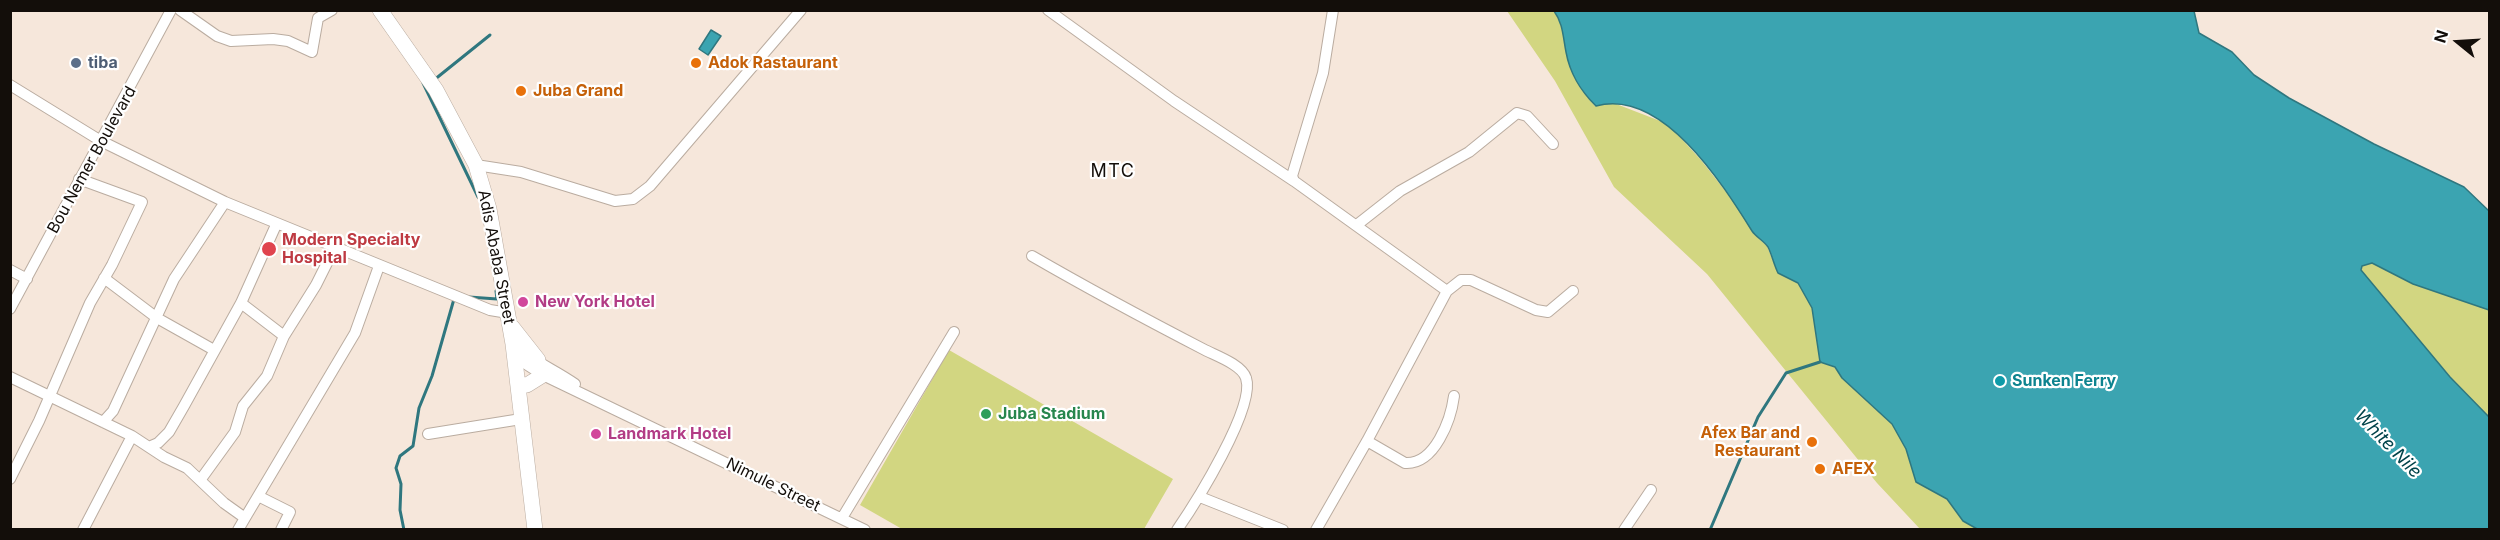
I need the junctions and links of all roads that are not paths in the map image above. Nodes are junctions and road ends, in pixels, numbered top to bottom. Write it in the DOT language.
graph roads {
  1 [pos="171,10"];
  2 [pos="180,10"];
  3 [pos="332,10"];
  4 [pos="380,10"];
  5 [pos="801,10"];
  6 [pos="1048,10"];
  7 [pos="1333,10"];
  8 [pos="10,85"];
  9 [pos="101,141"];
  10 [pos="1553,144"];
  11 [pos="476,165"];
  12 [pos="79,179"];
  13 [pos="1294,181"];
  14 [pos="225,202"];
  15 [pos="1358,224"];
  16 [pos="276,225"];
  17 [pos="334,249"];
  18 [pos="1032,256"];
  19 [pos="379,266"];
  20 [pos="10,270"];
  21 [pos="104,278"];
  22 [pos="27,279"];
  23 [pos="1447,291"];
  24 [pos="1573,291"];
  25 [pos="241,303"];
  26 [pos="10,309"];
  27 [pos="157,318"];
  28 [pos="508,319"];
  29 [pos="954,332"];
  30 [pos="284,336"];
  31 [pos="214,350"];
  32 [pos="514,351"];
  33 [pos="538,360"];
  34 [pos="543,375"];
  35 [pos="10,377"];
  36 [pos="518,384"];
  37 [pos="584,393"];
  38 [pos="1455,396"];
  39 [pos="49,397"];
  40 [pos="521,419"];
  41 [pos="103,422"];
  42 [pos="428,434"];
  43 [pos="132,436"];
  44 [pos="1367,441"];
  45 [pos="150,446"];
  46 [pos="10,479"];
  47 [pos="201,479"];
  48 [pos="1651,490"];
  49 [pos="260,496"];
  50 [pos="1200,497"];
  51 [pos="245,518"];
  52 [pos="842,519"];
  53 [pos="83,530"];
  54 [pos="238,530"];
  55 [pos="281,530"];
  56 [pos="535,530"];
  57 [pos="865,530"];
  58 [pos="1177,530"];
  59 [pos="1283,530"];
  60 [pos="1316,530"];
  61 [pos="1624,530"];
  1 -- 9 [label="street, Bou Nemer Boulevard"];
  2 -- 3 [label="street"];
  4 -- 11 [label="street, Adis Ababa Street"];
  5 -- 11 [label="street"];
  6 -- 13 [label="street"];
  7 -- 13 [label="street"];
  8 -- 9 [label="street"];
  9 -- 12 [label="street, Bou Nemer Boulevard"];
  9 -- 14 [label="street"];
  10 -- 15 [label="street"];
  11 -- 28 [label="street, Adis Ababa Street"];
  12 -- 21 [label="street"];
  12 -- 22 [label="street, Bou Nemer Boulevard"];
  13 -- 15 [label="street"];
  14 -- 16 [label="street"];
  14 -- 27 [label="street"];
  15 -- 23 [label="street"];
  16 -- 17 [label="street"];
  16 -- 25 [label="street"];
  17 -- 19 [label="street"];
  17 -- 30 [label="street"];
  18 -- 50 [label="street"];
  19 -- 28 [label="street"];
  19 -- 49 [label="street"];
  20 -- 22 [label="street"];
  21 -- 27 [label="street"];
  21 -- 39 [label="street"];
  22 -- 26 [label="street, Bou Nemer Boulevard"];
  23 -- 24 [label="street"];
  23 -- 44 [label="street"];
  25 -- 30 [label="street"];
  25 -- 31 [label="street"];
  27 -- 31 [label="street"];
  27 -- 41 [label="street"];
  28 -- 32 [label="street, Adis Ababa Street"];
  28 -- 33 [label="street"];
  29 -- 52 [label="street"];
  30 -- 47 [label="street"];
  31 -- 45 [label="street"];
  32 -- 33 [label="street, Nimule Street"];
  32 -- 34 [label="street, Nimule Street"];
  32 -- 36 [label="street, Adis Ababa Street"];
  33 -- 37 [label="street, Nimule Street"];
  34 -- 36 [label="street"];
  34 -- 37 [label="street, Nimule Street"];
  35 -- 39 [label="street"];
  36 -- 40 [label="street, Adis Ababa Street"];
  37 -- 52 [label="street, Nimule Street"];
  38 -- 44 [label="street"];
  39 -- 41 [label="street"];
  39 -- 46 [label="street"];
  40 -- 42 [label="street"];
  40 -- 56 [label="street, Adis Ababa Street"];
  41 -- 43 [label="street"];
  43 -- 45 [label="street"];
  43 -- 53 [label="street"];
  44 -- 60 [label="street"];
  45 -- 47 [label="street"];
  47 -- 51 [label="street"];
  48 -- 61 [label="street"];
  49 -- 51 [label="street"];
  49 -- 55 [label="street"];
  50 -- 58 [label="street"];
  50 -- 59 [label="street"];
  51 -- 54 [label="street"];
  52 -- 57 [label="street, Nimule Street"];
}
